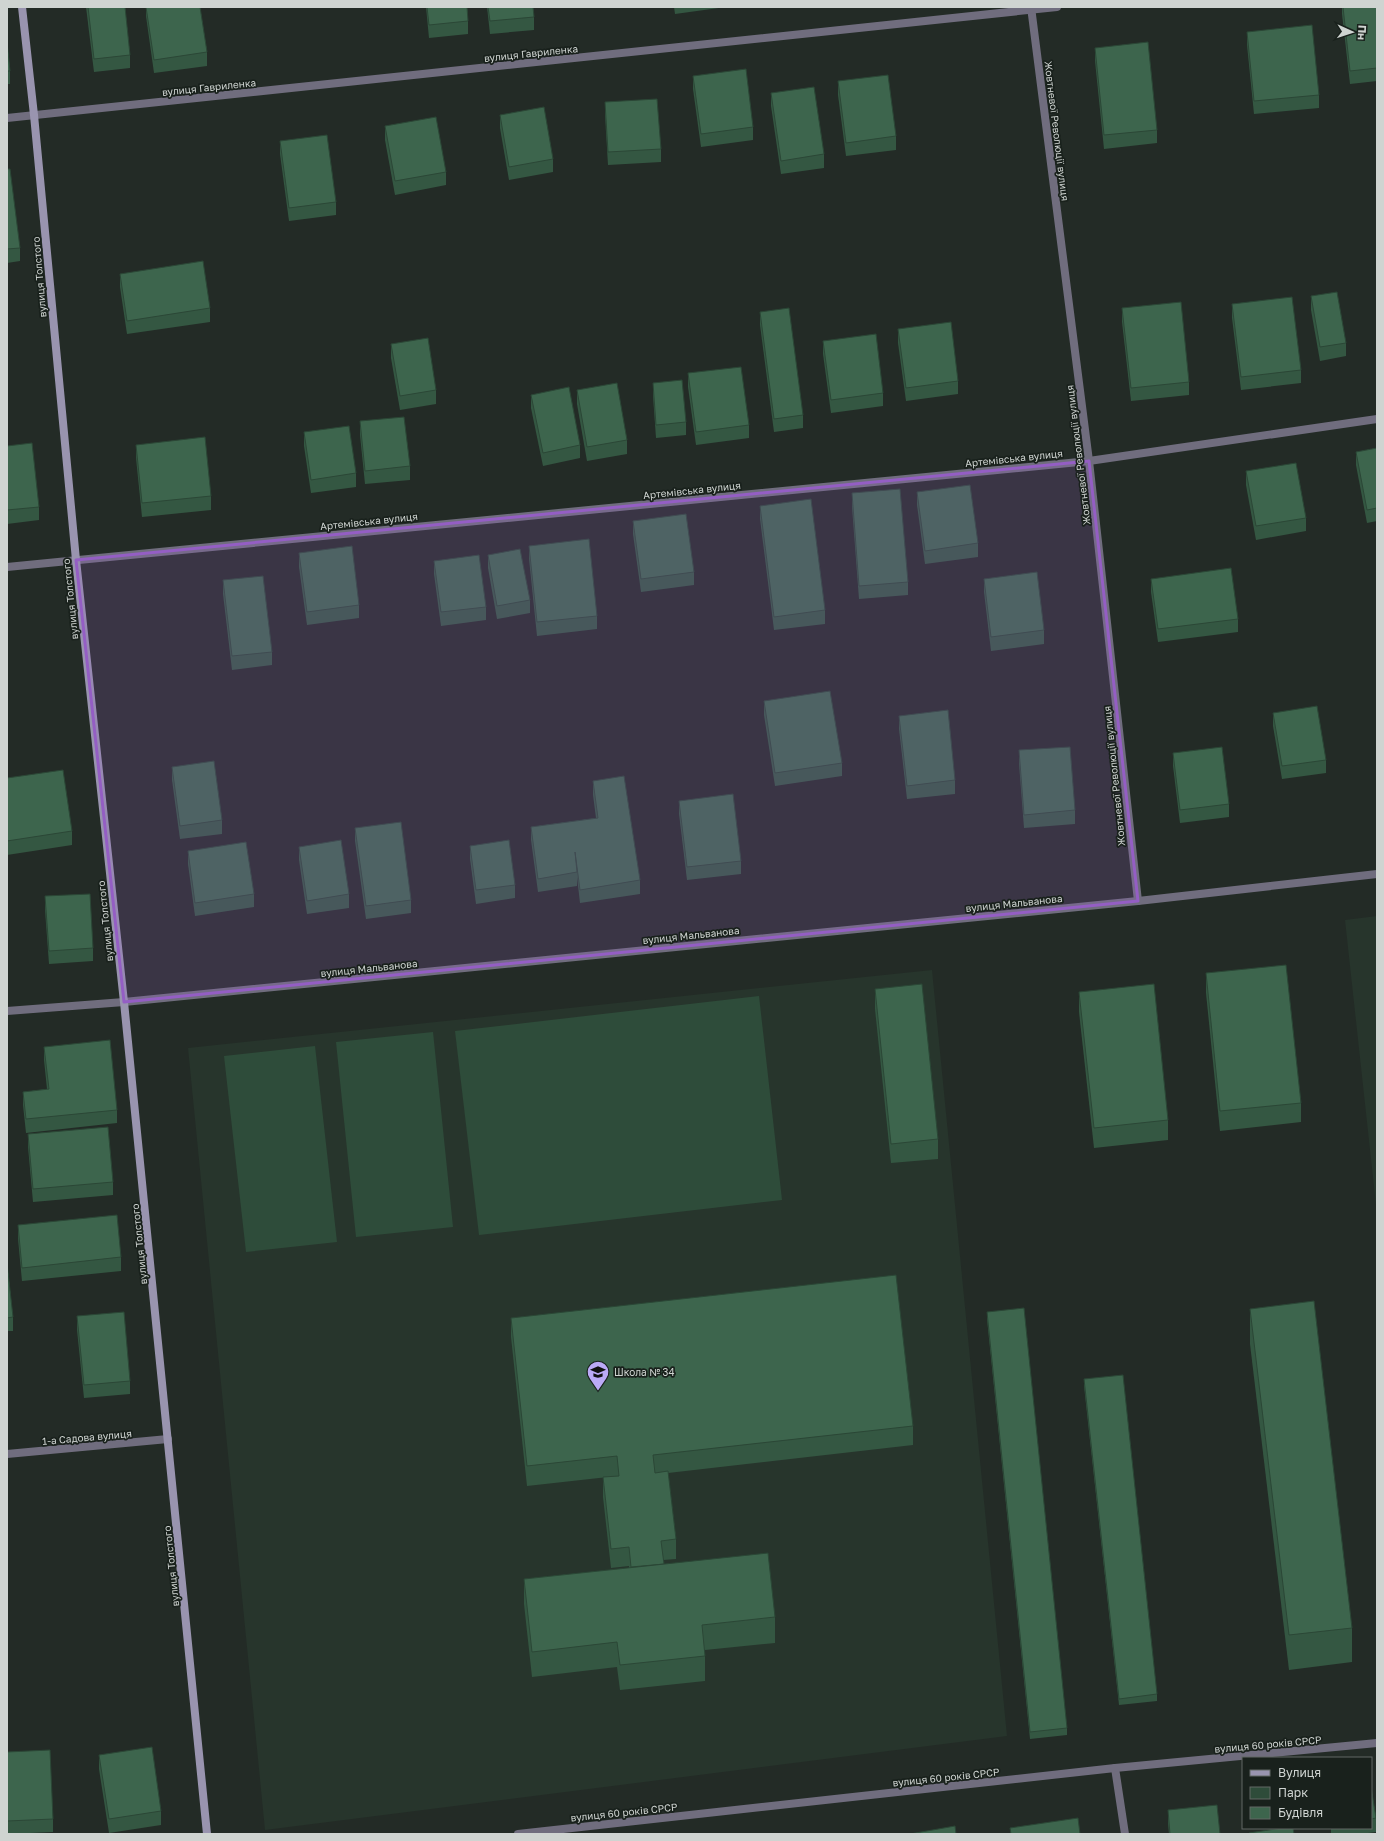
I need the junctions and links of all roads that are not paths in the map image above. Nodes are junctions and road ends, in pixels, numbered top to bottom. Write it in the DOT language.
graph roads {
  1 [pos="22,7"];
  2 [pos="1057,7"];
  3 [pos="1031,9"];
  4 [pos="34,115"];
  5 [pos="7,118"];
  6 [pos="1377,419"];
  7 [pos="1089,460"];
  8 [pos="76,560"];
  9 [pos="7,567"];
  10 [pos="1377,874"];
  11 [pos="1138,901"];
  12 [pos="124,1002"];
  13 [pos="7,1011"];
  14 [pos="168,1439"];
  15 [pos="7,1454"];
  16 [pos="1377,1744"];
  17 [pos="1115,1768"];
  18 [pos="207,1834"];
  19 [pos="518,1834"];
  20 [pos="1125,1834"];
  1 -- 4 [label="street, вулиця Толстого"];
  2 -- 3 [label="street, вулиця Гавриленка"];
  3 -- 4 [label="street, вулиця Гавриленка"];
  3 -- 7 [label="street, Жовтневої Революції вулиця"];
  4 -- 5 [label="street, вулиця Гавриленка"];
  4 -- 8 [label="street, вулиця Толстого"];
  6 -- 7 [label="street, Артемівська вулиця"];
  7 -- 8 [label="street, Артемівська вулиця"];
  7 -- 11 [label="street, Жовтневої Революції вулиця"];
  8 -- 9 [label="street, Артемівська вулиця"];
  8 -- 12 [label="street, вулиця Толстого"];
  10 -- 11 [label="street, вулиця Мальванова"];
  11 -- 12 [label="street, вулиця Мальванова"];
  12 -- 13 [label="street, вулиця Мальванова"];
  12 -- 14 [label="street, вулиця Толстого"];
  14 -- 15 [label="street, 1-а Садова вулиця"];
  14 -- 18 [label="street, вулиця Толстого"];
  16 -- 17 [label="street, вулиця 60 років СРСР"];
  17 -- 19 [label="street, вулиця 60 років СРСР"];
  17 -- 20 [label="street"];
}
